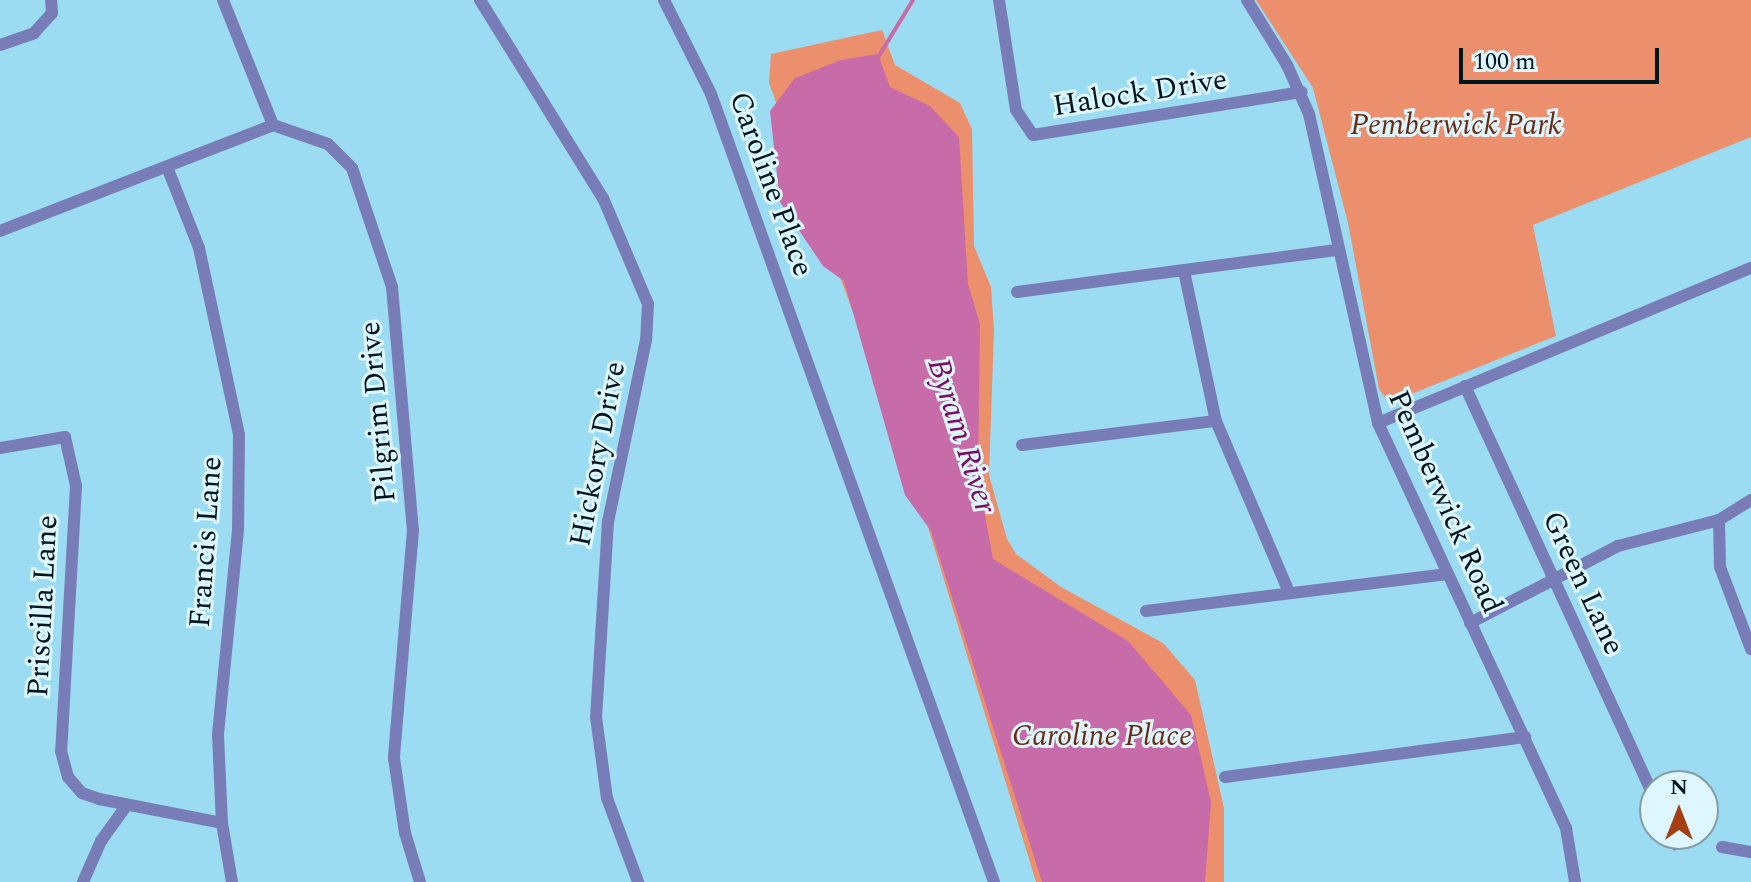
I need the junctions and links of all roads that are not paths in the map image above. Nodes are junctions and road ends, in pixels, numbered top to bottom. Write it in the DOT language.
graph roads {
  1 [pos="51,0"];
  2 [pos="223,0"];
  3 [pos="480,0"];
  4 [pos="999,0"];
  5 [pos="1247,0"];
  6 [pos="669,2"];
  7 [pos="0,45"];
  8 [pos="1302,92"];
  9 [pos="273,125"];
  10 [pos="167,167"];
  11 [pos="0,231"];
  12 [pos="1338,250"];
  13 [pos="1751,268"];
  14 [pos="1184,271"];
  15 [pos="1017,292"];
  16 [pos="1465,386"];
  17 [pos="1216,421"];
  18 [pos="1378,423"];
  19 [pos="1022,445"];
  20 [pos="0,448"];
  21 [pos="1751,500"];
  22 [pos="1719,520"];
  23 [pos="1448,574"];
  24 [pos="1553,580"];
  25 [pos="1289,592"];
  26 [pos="1146,611"];
  27 [pos="1470,623"];
  28 [pos="1751,649"];
  29 [pos="1525,737"];
  30 [pos="1641,770"];
  31 [pos="1225,777"];
  32 [pos="127,805"];
  33 [pos="222,823"];
  34 [pos="1722,847"];
  35 [pos="1751,852"];
  36 [pos="83,882"];
  37 [pos="232,882"];
  38 [pos="420,882"];
  39 [pos="638,882"];
  40 [pos="994,882"];
  41 [pos="1575,882"];
  1 -- 7 [label="street"];
  2 -- 9 [label="street"];
  3 -- 39 [label="street, Hickory Drive"];
  4 -- 8 [label="street, Halock Drive"];
  5 -- 8 [label="street, Pemberwick Road"];
  6 -- 40 [label="street, Caroline Place"];
  8 -- 12 [label="street, Pemberwick Road"];
  9 -- 10 [label="street"];
  9 -- 38 [label="street, Pilgrim Drive"];
  10 -- 11 [label="street"];
  10 -- 33 [label="street, Francis Lane"];
  12 -- 14 [label="street"];
  12 -- 18 [label="street, Pemberwick Road"];
  13 -- 16 [label="street"];
  14 -- 15 [label="street"];
  14 -- 17 [label="street"];
  16 -- 18 [label="street"];
  16 -- 24 [label="street, Green Lane"];
  17 -- 19 [label="street"];
  17 -- 25 [label="street"];
  18 -- 23 [label="street, Pemberwick Road"];
  20 -- 32 [label="street, Priscilla Lane"];
  21 -- 22 [label="street"];
  22 -- 24 [label="street"];
  22 -- 28 [label="street"];
  23 -- 25 [label="street"];
  23 -- 27 [label="street, Pemberwick Road"];
  24 -- 27 [label="street"];
  24 -- 30 [label="street, Green Lane"];
  25 -- 26 [label="street"];
  27 -- 29 [label="street, Pemberwick Road"];
  29 -- 31 [label="street"];
  29 -- 41 [label="street, Pemberwick Road"];
  32 -- 33 [label="street"];
  32 -- 36 [label="street"];
  33 -- 37 [label="street, Francis Lane"];
  34 -- 35 [label="street"];
}
